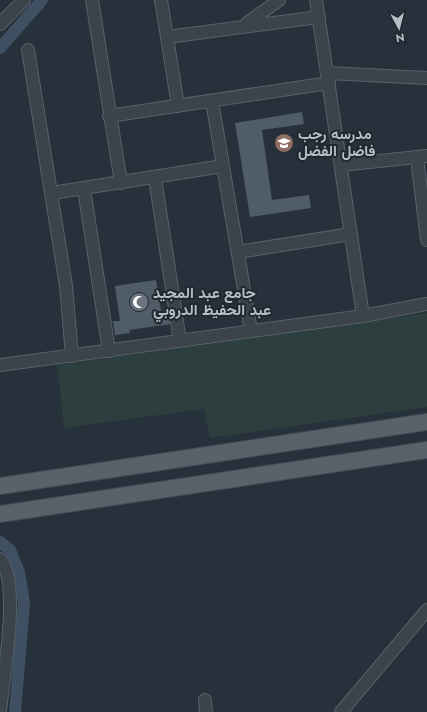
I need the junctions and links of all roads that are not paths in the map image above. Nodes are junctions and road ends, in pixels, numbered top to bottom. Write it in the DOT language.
graph roads {
  1 [pos="24,0"];
  2 [pos="92,0"];
  3 [pos="161,0"];
  4 [pos="279,0"];
  5 [pos="316,0"];
  6 [pos="319,17"];
  7 [pos="0,24"];
  8 [pos="245,25"];
  9 [pos="167,37"];
  10 [pos="28,50"];
  11 [pos="328,78"];
  12 [pos="427,78"];
  13 [pos="212,100"];
  14 [pos="178,106"];
  15 [pos="109,116"];
  16 [pos="422,157"];
  17 [pos="341,165"];
  18 [pos="223,166"];
  19 [pos="155,178"];
  20 [pos="121,184"];
  21 [pos="84,189"];
  22 [pos="52,193"];
  23 [pos="351,234"];
  24 [pos="427,234"];
  25 [pos="238,252"];
  26 [pos="427,304"];
  27 [pos="364,316"];
  28 [pos="251,331"];
  29 [pos="180,341"];
  30 [pos="109,351"];
  31 [pos="72,356"];
  32 [pos="0,365"];
  33 [pos="427,422"];
  34 [pos="427,450"];
  35 [pos="0,486"];
  36 [pos="0,514"];
  37 [pos="0,559"];
  38 [pos="427,610"];
  39 [pos="0,711"];
  40 [pos="341,712"];
  1 -- 7 [label="street"];
  2 -- 15 [label="street"];
  3 -- 9 [label="street"];
  4 -- 8 [label="street"];
  5 -- 6 [label="street"];
  6 -- 8 [label="street"];
  6 -- 11 [label="street"];
  8 -- 9 [label="street"];
  9 -- 14 [label="street"];
  10 -- 22 [label="street"];
  11 -- 12 [label="street"];
  11 -- 13 [label="street"];
  11 -- 17 [label="street"];
  13 -- 14 [label="street"];
  13 -- 18 [label="street"];
  14 -- 15 [label="street"];
  15 -- 20 [label="street"];
  16 -- 17 [label="street"];
  16 -- 24 [label="street"];
  17 -- 23 [label="street"];
  18 -- 19 [label="street"];
  18 -- 25 [label="street"];
  19 -- 20 [label="street"];
  19 -- 29 [label="street"];
  20 -- 21 [label="street"];
  21 -- 22 [label="street"];
  21 -- 30 [label="street"];
  22 -- 31 [label="street"];
  23 -- 25 [label="street"];
  23 -- 27 [label="street"];
  25 -- 28 [label="street"];
  26 -- 27 [label="street"];
  27 -- 28 [label="street"];
  28 -- 29 [label="street"];
  29 -- 30 [label="street"];
  30 -- 31 [label="street"];
  31 -- 32 [label="street"];
  33 -- 35 [label="main road"];
  34 -- 36 [label="main road"];
  37 -- 39 [label="street"];
  38 -- 40 [label="street"];
}
